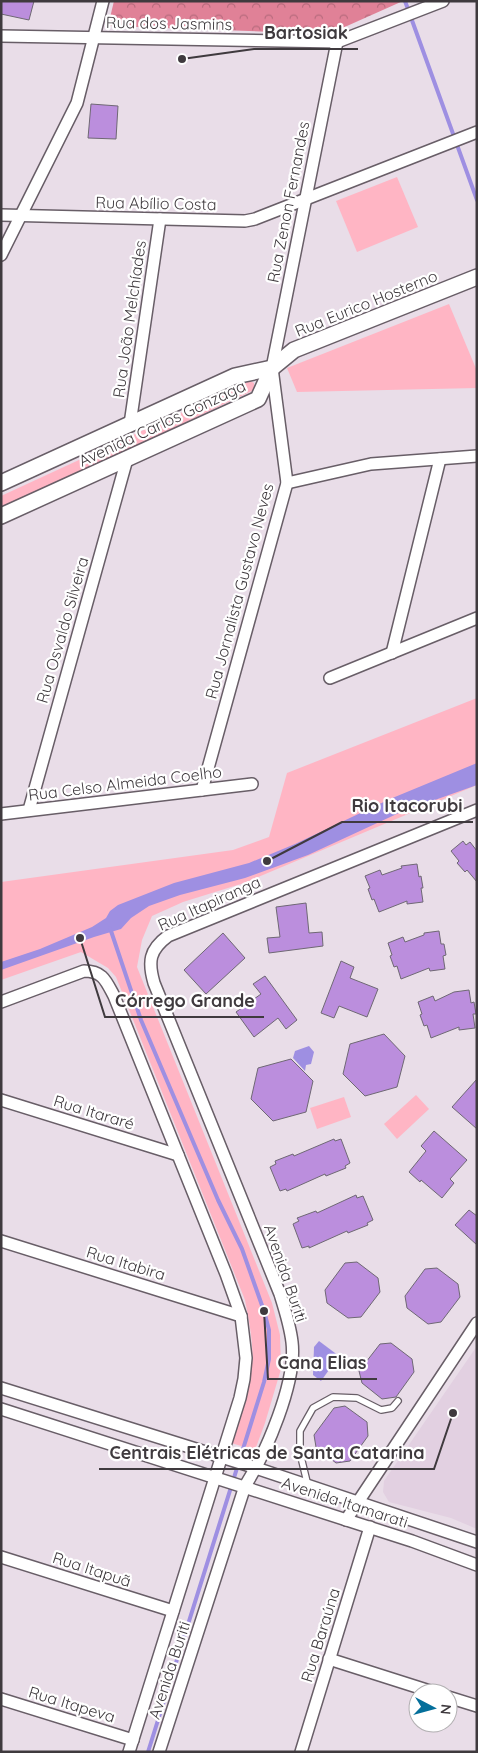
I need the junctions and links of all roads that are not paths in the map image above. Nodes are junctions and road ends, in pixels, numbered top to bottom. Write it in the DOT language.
graph roads {
  1 [pos="103,1"];
  2 [pos="443,1"];
  3 [pos="1,36"];
  4 [pos="93,38"];
  5 [pos="337,42"];
  6 [pos="477,132"];
  7 [pos="306,200"];
  8 [pos="1,215"];
  9 [pos="21,215"];
  10 [pos="160,219"];
  11 [pos="1,255"];
  12 [pos="477,277"];
  13 [pos="272,368"];
  14 [pos="130,424"];
  15 [pos="477,456"];
  16 [pos="127,459"];
  17 [pos="440,459"];
  18 [pos="1,483"];
  19 [pos="287,483"];
  20 [pos="1,516"];
  21 [pos="477,618"];
  22 [pos="392,653"];
  23 [pos="330,678"];
  24 [pos="252,784"];
  25 [pos="202,790"];
  26 [pos="29,810"];
  27 [pos="477,810"];
  28 [pos="1,814"];
  29 [pos="153,951"];
  30 [pos="1,1002"];
  31 [pos="1,1100"];
  32 [pos="178,1155"];
  33 [pos="1,1241"];
  34 [pos="240,1316"];
  35 [pos="477,1324"];
  36 [pos="1,1388"];
  37 [pos="398,1400"];
  38 [pos="1,1409"];
  39 [pos="223,1458"];
  40 [pos="252,1467"];
  41 [pos="217,1478"];
  42 [pos="242,1485"];
  43 [pos="308,1486"];
  44 [pos="357,1502"];
  45 [pos="346,1520"];
  46 [pos="370,1528"];
  47 [pos="477,1542"];
  48 [pos="1,1557"];
  49 [pos="477,1565"];
  50 [pos="173,1612"];
  51 [pos="329,1660"];
  52 [pos="408,1684"];
  53 [pos="1,1699"];
  54 [pos="458,1700"];
  55 [pos="477,1706"];
  56 [pos="132,1740"];
  57 [pos="162,1751"];
  58 [pos="129,1752"];
  59 [pos="300,1752"];
  1 -- 4 [label="street"];
  2 -- 5 [label="street"];
  3 -- 4 [label="street, Rua dos Jasmins"];
  4 -- 5 [label="street, Rua dos Jasmins"];
  4 -- 9 [label="street"];
  5 -- 7 [label="street, Rua Zenon Fernandes"];
  6 -- 7 [label="street, Rua Abílio Costa"];
  7 -- 10 [label="street, Rua Abílio Costa"];
  7 -- 13 [label="street, Rua Zenon Fernandes"];
  8 -- 9 [label="street, Rua Abílio Costa"];
  9 -- 10 [label="street, Rua Abílio Costa"];
  9 -- 11 [label="street"];
  10 -- 14 [label="street, Rua João Melchíades"];
  12 -- 13 [label="street, Rua Eurico Hosterno"];
  13 -- 14 [label="street, Avenida Carlos Gonzaga"];
  13 -- 16 [label="street, Avenida Carlos Gonzaga"];
  13 -- 19 [label="street, Rua Jornalista Gustavo Neves"];
  14 -- 18 [label="street, Avenida Carlos Gonzaga"];
  15 -- 17 [label="street"];
  16 -- 20 [label="street, Avenida Carlos Gonzaga"];
  16 -- 26 [label="street, Rua Osvaldo Silveira"];
  17 -- 19 [label="street"];
  17 -- 22 [label="street"];
  19 -- 25 [label="street, Rua Jornalista Gustavo Neves"];
  21 -- 22 [label="street"];
  22 -- 23 [label="street"];
  24 -- 25 [label="street, Rua Celso Almeida Coelho"];
  25 -- 26 [label="street, Rua Celso Almeida Coelho"];
  26 -- 28 [label="street, Rua Celso Almeida Coelho"];
  27 -- 29 [label="street, Rua Itapiranga"];
  29 -- 40 [label="street, Avenida Buriti"];
  30 -- 32 [label="street, Avenida Buriti"];
  31 -- 32 [label="street, Rua Itararé"];
  32 -- 34 [label="street, Avenida Buriti"];
  33 -- 34 [label="street, Rua Itabira"];
  34 -- 39 [label="street, Avenida Buriti"];
  35 -- 44 [label="street"];
  36 -- 39 [label="street, Avenida Itamarati"];
  37 -- 43 [label="lane"];
  38 -- 41 [label="street, Avenida Itamarati"];
  39 -- 40 [label="street, Avenida Itamarati"];
  39 -- 41 [label="street, Avenida Buriti"];
  40 -- 42 [label="street, Avenida Buriti"];
  40 -- 43 [label="street, Avenida Itamarati"];
  41 -- 42 [label="street, Avenida Itamarati"];
  41 -- 50 [label="street, Avenida Buriti"];
  42 -- 45 [label="street, Avenida Itamarati"];
  42 -- 57 [label="street, Avenida Buriti"];
  43 -- 44 [label="street, Avenida Itamarati"];
  44 -- 45 [label="street"];
  44 -- 47 [label="street, Avenida Itamarati"];
  45 -- 46 [label="street, Avenida Itamarati"];
  46 -- 49 [label="street, Avenida Itamarati"];
  46 -- 51 [label="street, Rua Baraúna"];
  48 -- 50 [label="street, Rua Itapuã"];
  50 -- 56 [label="street, Avenida Buriti"];
  51 -- 52 [label="street"];
  51 -- 59 [label="street, Rua Baraúna"];
  53 -- 56 [label="street, Rua Itapeva"];
  54 -- 55 [label="street"];
  56 -- 58 [label="street, Avenida Buriti"];
}
